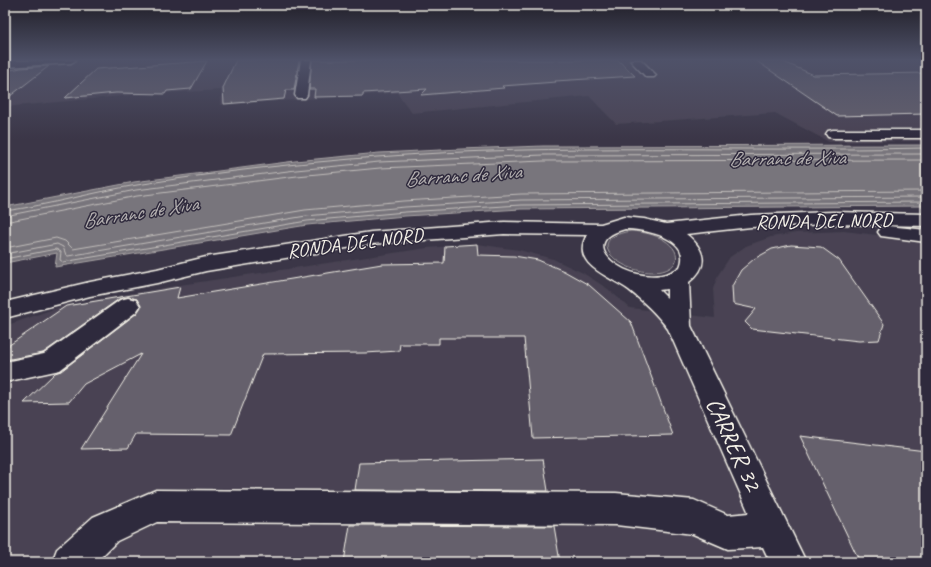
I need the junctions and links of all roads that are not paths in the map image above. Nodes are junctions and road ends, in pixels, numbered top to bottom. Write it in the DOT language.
graph roads {
  1 [pos="302,86"];
  2 [pos="301,95"];
  3 [pos="833,134"];
  4 [pos="926,134"];
  5 [pos="926,220"];
  6 [pos="751,221"];
  7 [pos="723,225"];
  8 [pos="504,228"];
  9 [pos="602,230"];
  10 [pos="664,230"];
  11 [pos="926,236"];
  12 [pos="594,251"];
  13 [pos="692,253"];
  14 [pos="629,279"];
  15 [pos="678,279"];
  16 [pos="128,306"];
  17 [pos="8,307"];
  18 [pos="679,326"];
  19 [pos="5,372"];
  20 [pos="773,529"];
  21 [pos="70,562"];
  22 [pos="788,562"];
  1 -- 2 [label="street"];
  3 -- 4 [label="street"];
  5 -- 6 [label="street, RONDA DEL NORD"];
  6 -- 7 [label="street, RONDA DEL NORD"];
  6 -- 11 [label="street"];
  7 -- 10 [label="street, RONDA DEL NORD"];
  7 -- 13 [label="street"];
  8 -- 9 [label="street, RONDA DEL NORD"];
  8 -- 12 [label="street, RONDA DEL NORD"];
  8 -- 17 [label="street, RONDA DEL NORD"];
  9 -- 10 [label="street"];
  9 -- 12 [label="street"];
  10 -- 13 [label="street"];
  12 -- 14 [label="street"];
  13 -- 15 [label="street"];
  14 -- 15 [label="street"];
  14 -- 18 [label="street, CARRER 32"];
  15 -- 18 [label="street, CARRER 32"];
  16 -- 19 [label="street"];
  18 -- 20 [label="street, CARRER 32"];
  20 -- 21 [label="street"];
  20 -- 22 [label="street, CARRER 32"];
}
